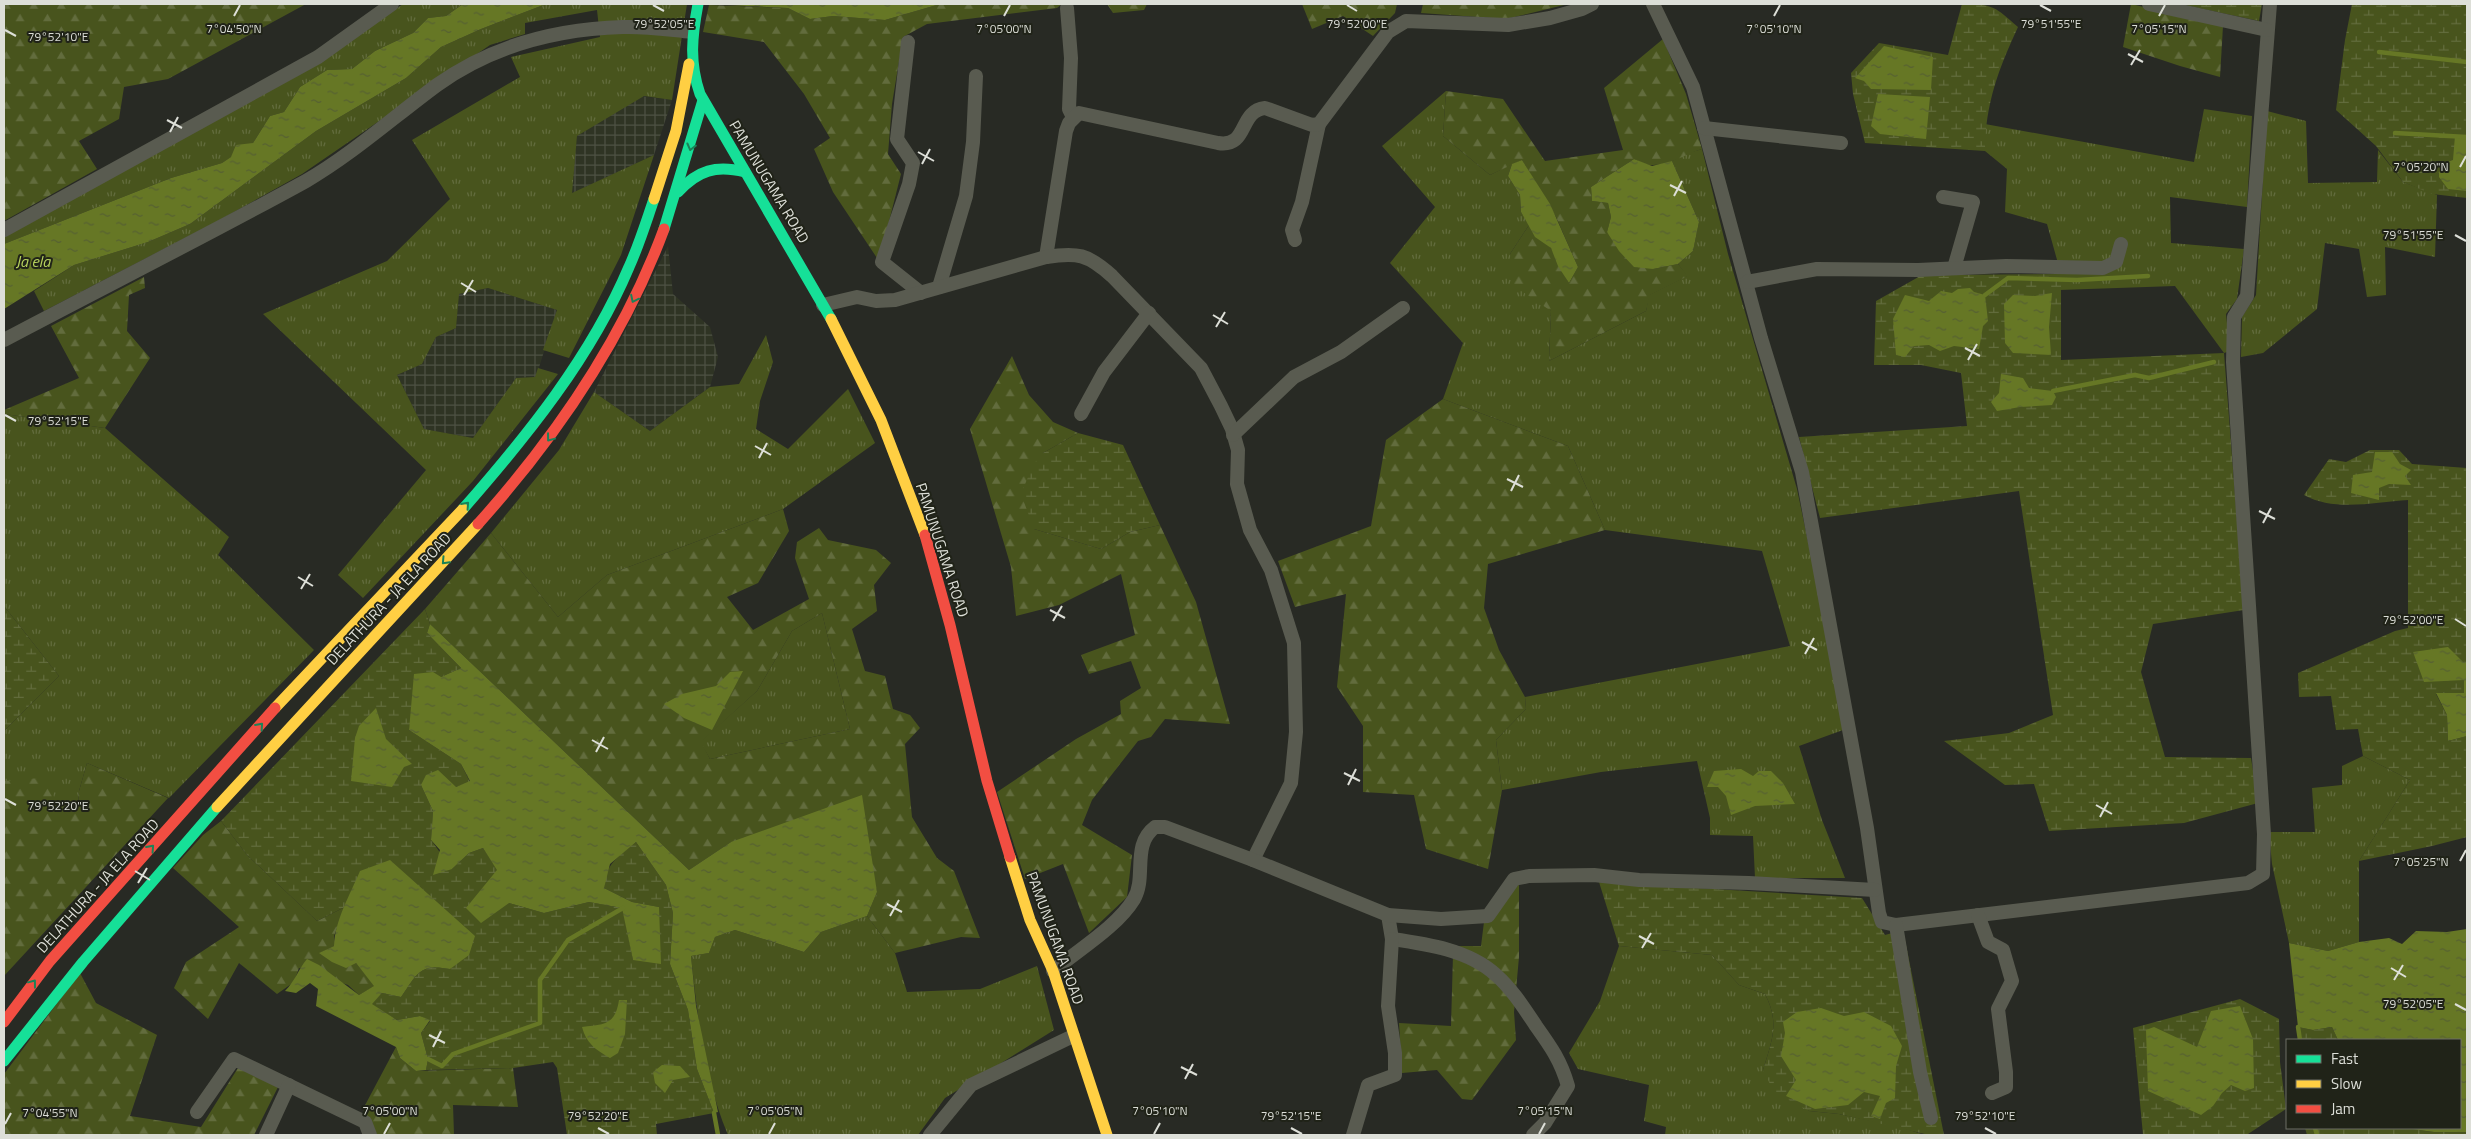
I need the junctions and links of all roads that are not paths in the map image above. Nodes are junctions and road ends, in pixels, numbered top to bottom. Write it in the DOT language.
graph roads {
  1 [pos="392,4"];
  2 [pos="698,4"];
  3 [pos="1592,4"];
  4 [pos="1653,4"];
  5 [pos="2149,4"];
  6 [pos="2270,4"];
  7 [pos="1067,8"];
  8 [pos="2267,30"];
  9 [pos="692,32"];
  10 [pos="908,42"];
  11 [pos="690,61"];
  12 [pos="976,76"];
  13 [pos="703,100"];
  14 [pos="1073,117"];
  15 [pos="1318,124"];
  16 [pos="1704,128"];
  17 [pos="1841,143"];
  18 [pos="745,172"];
  19 [pos="678,192"];
  20 [pos="1943,196"];
  21 [pos="4,230"];
  22 [pos="1295,240"];
  23 [pos="2121,244"];
  24 [pos="1046,257"];
  25 [pos="1954,268"];
  26 [pos="1747,282"];
  27 [pos="939,287"];
  28 [pos="921,293"];
  29 [pos="823,305"];
  30 [pos="1403,308"];
  31 [pos="1149,312"];
  32 [pos="4,340"];
  33 [pos="1080,414"];
  34 [pos="1233,435"];
  35 [pos="1253,860"];
  36 [pos="1875,890"];
  37 [pos="1388,915"];
  38 [pos="1978,915"];
  39 [pos="1896,925"];
  40 [pos="1392,939"];
  41 [pos="1053,971"];
  42 [pos="4,1022"];
  43 [pos="1072,1036"];
  44 [pos="4,1061"];
  45 [pos="289,1086"];
  46 [pos="1992,1093"];
  47 [pos="197,1112"];
  48 [pos="1931,1118"];
  49 [pos="266,1135"];
  50 [pos="370,1135"];
  51 [pos="930,1135"];
  52 [pos="1107,1135"];
  53 [pos="1353,1135"];
  54 [pos="1533,1135"];
  1 -- 21 [label="street"];
  2 -- 9 [label="main road, PAMUNUGAMA ROAD"];
  3 -- 15 [label="street"];
  4 -- 16 [label="street"];
  5 -- 8 [label="street"];
  6 -- 8 [label="street"];
  7 -- 14 [label="street"];
  8 -- 38 [label="street"];
  9 -- 11 [label="main road, PAMUNUGAMA ROAD"];
  9 -- 32 [label="street"];
  10 -- 28 [label="street"];
  11 -- 13 [label="main road, PAMUNUGAMA ROAD"];
  42 -- 11 [label="main road, DELATHURA - JA ELA ROAD, one-way"];
  12 -- 27 [label="street"];
  13 -- 18 [label="main road, PAMUNUGAMA ROAD"];
  13 -- 19 [label="main road, DELATHURA - JA ELA ROAD, one-way"];
  14 -- 15 [label="street"];
  14 -- 24 [label="street"];
  15 -- 22 [label="street"];
  16 -- 17 [label="street"];
  16 -- 26 [label="street"];
  18 -- 19 [label="main road"];
  18 -- 29 [label="main road, PAMUNUGAMA ROAD"];
  19 -- 44 [label="main road, DELATHURA - JA ELA ROAD, one-way"];
  20 -- 25 [label="street"];
  23 -- 25 [label="street"];
  24 -- 27 [label="street"];
  24 -- 31 [label="street"];
  25 -- 26 [label="street"];
  26 -- 36 [label="street"];
  27 -- 28 [label="street"];
  28 -- 29 [label="street"];
  29 -- 41 [label="main road, PAMUNUGAMA ROAD"];
  30 -- 34 [label="street"];
  31 -- 33 [label="street"];
  31 -- 34 [label="street"];
  34 -- 35 [label="street"];
  35 -- 37 [label="street"];
  35 -- 41 [label="street"];
  36 -- 37 [label="street"];
  36 -- 39 [label="street"];
  37 -- 40 [label="street"];
  38 -- 39 [label="street"];
  38 -- 46 [label="street"];
  39 -- 48 [label="street"];
  40 -- 53 [label="street"];
  40 -- 54 [label="street"];
  41 -- 43 [label="main road, PAMUNUGAMA ROAD"];
  43 -- 51 [label="street"];
  43 -- 52 [label="main road, PAMUNUGAMA ROAD"];
  45 -- 47 [label="street"];
  45 -- 49 [label="street"];
  45 -- 50 [label="street"];
}
